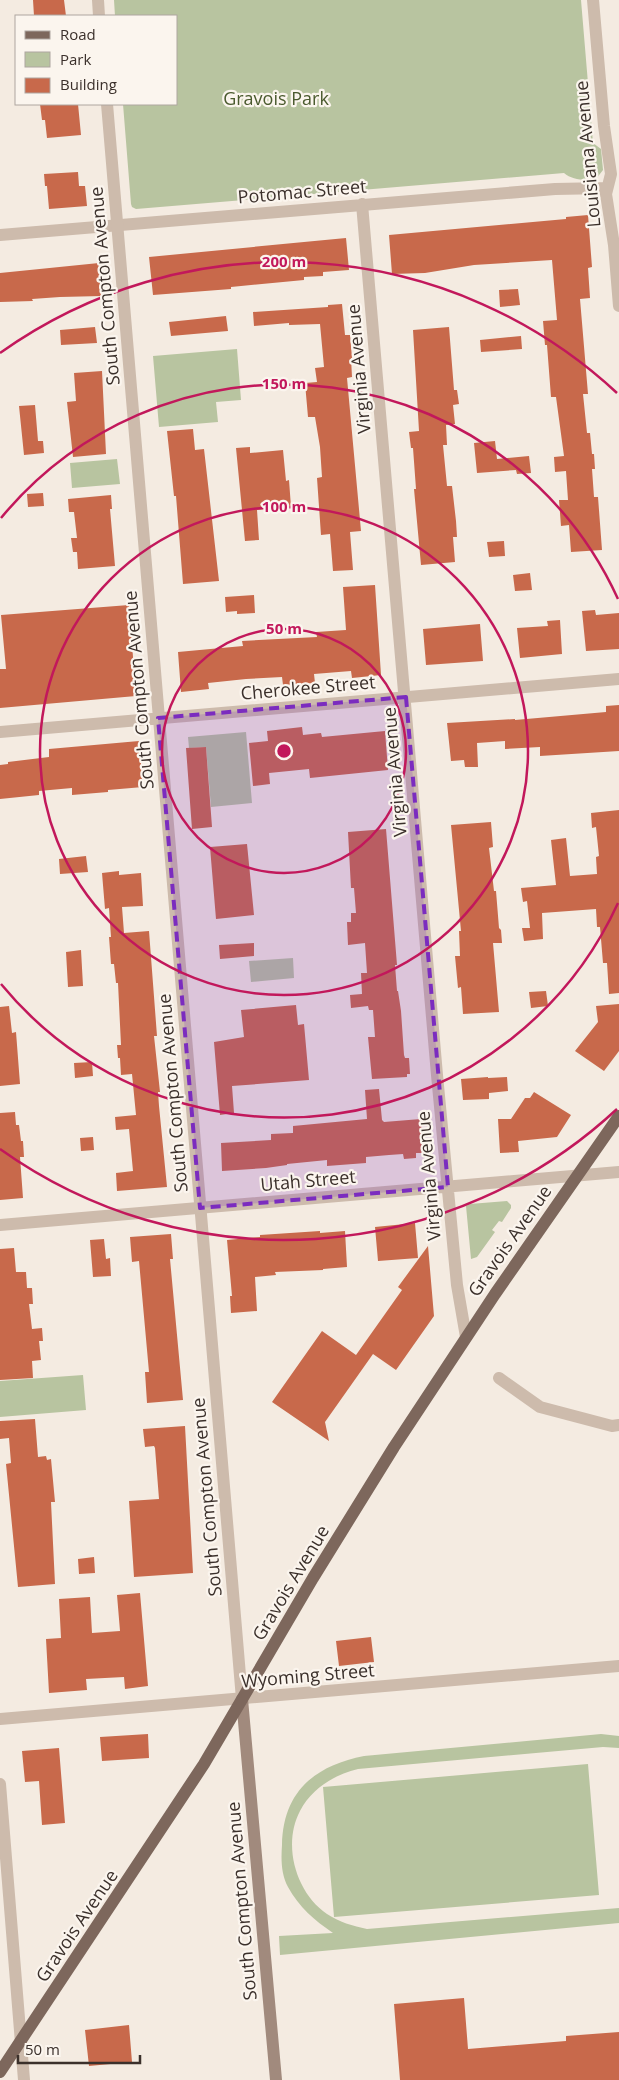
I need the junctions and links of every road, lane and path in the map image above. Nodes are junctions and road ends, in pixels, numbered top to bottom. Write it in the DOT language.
graph roads {
  1 [pos="98,0"];
  2 [pos="593,0"];
  3 [pos="99,15"];
  4 [pos="107,105"];
  5 [pos="612,183"];
  6 [pos="362,204"];
  7 [pos="117,225"];
  8 [pos="0,235"];
  9 [pos="619,306"];
  10 [pos="619,679"];
  11 [pos="406,697"];
  12 [pos="158,718"];
  13 [pos="0,732"];
  14 [pos="619,1116"];
  15 [pos="619,1172"];
  16 [pos="576,1176"];
  17 [pos="448,1187"];
  18 [pos="200,1208"];
  19 [pos="0,1225"];
  20 [pos="466,1337"];
  21 [pos="499,1378"];
  22 [pos="619,1425"];
  23 [pos="619,1666"];
  24 [pos="242,1699"];
  25 [pos="0,1719"];
  26 [pos="0,1784"];
  27 [pos="21,2041"];
  28 [pos="0,2072"];
  29 [pos="24,2080"];
  30 [pos="276,2080"];
  1 -- 3 [label="street"];
  2 -- 5 [label="street, Louisiana Avenue"];
  4 -- 7 [label="street, South Compton Avenue"];
  5 -- 6 [label="street, Potomac Street"];
  5 -- 9 [label="street, Louisiana Avenue"];
  6 -- 7 [label="street, Potomac Street"];
  6 -- 11 [label="street, Virginia Avenue"];
  7 -- 8 [label="street, Potomac Street"];
  7 -- 12 [label="street, South Compton Avenue"];
  10 -- 11 [label="street, Cherokee Street"];
  11 -- 12 [label="street, Cherokee Street"];
  11 -- 17 [label="street, Virginia Avenue"];
  12 -- 13 [label="street, Cherokee Street"];
  12 -- 18 [label="street, South Compton Avenue"];
  14 -- 16 [label="main road, Gravois Avenue"];
  15 -- 16 [label="street, Utah Street"];
  16 -- 17 [label="street, Utah Street"];
  16 -- 20 [label="main road, Gravois Avenue"];
  17 -- 18 [label="street, Utah Street"];
  17 -- 20 [label="street, Virginia Avenue"];
  18 -- 19 [label="street, Utah Street"];
  18 -- 24 [label="street, South Compton Avenue"];
  20 -- 24 [label="main road, Gravois Avenue"];
  21 -- 22 [label="street"];
  23 -- 24 [label="street, Wyoming Street"];
  24 -- 25 [label="street, Wyoming Street"];
  24 -- 27 [label="main road, Gravois Avenue"];
  24 -- 30 [label="main road, South Compton Avenue"];
  26 -- 27 [label="street"];
  27 -- 28 [label="main road, Gravois Avenue"];
  27 -- 29 [label="street"];
}
